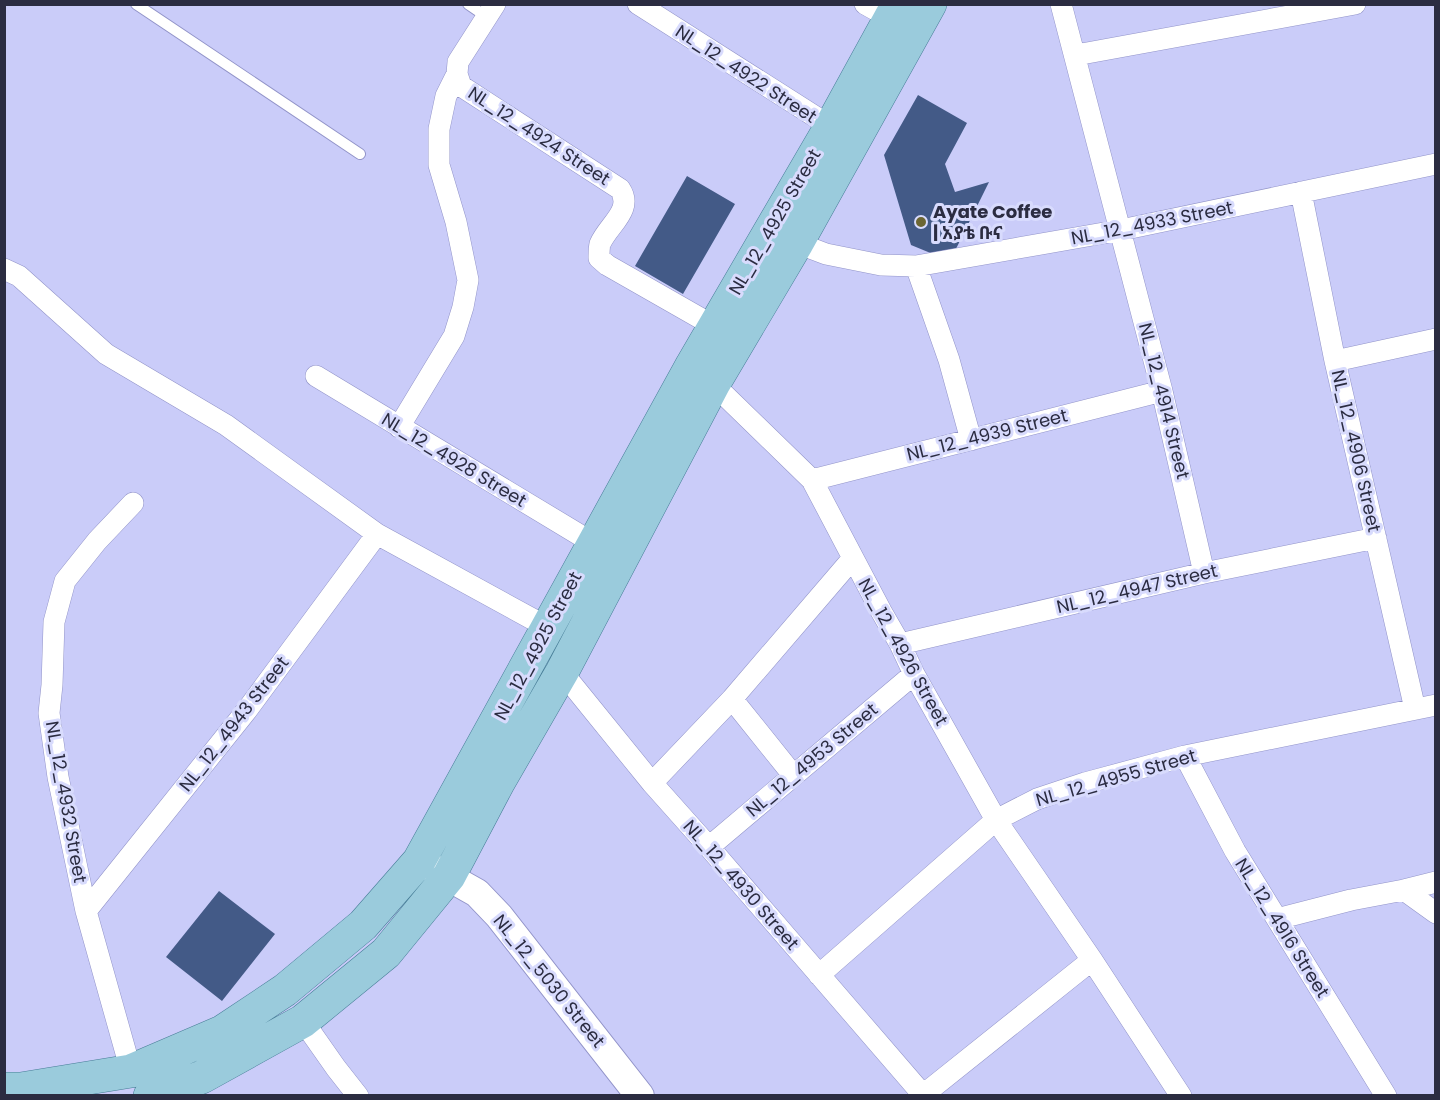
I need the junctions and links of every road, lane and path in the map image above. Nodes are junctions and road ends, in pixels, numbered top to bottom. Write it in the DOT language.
graph roads {
  1 [pos="136,4"];
  2 [pos="468,4"];
  3 [pos="638,4"];
  4 [pos="1061,4"];
  5 [pos="1355,4"];
  6 [pos="491,11"];
  7 [pos="900,13"];
  8 [pos="1251,14"];
  9 [pos="1076,55"];
  10 [pos="457,74"];
  11 [pos="842,134"];
  12 [pos="360,154"];
  13 [pos="1436,164"];
  14 [pos="1301,192"];
  15 [pos="1121,230"];
  16 [pos="797,243"];
  17 [pos="916,266"];
  18 [pos="4,269"];
  19 [pos="714,326"];
  20 [pos="1436,339"];
  21 [pos="1335,361"];
  22 [pos="703,374"];
  23 [pos="316,376"];
  24 [pos="1162,391"];
  25 [pos="399,427"];
  26 [pos="971,440"];
  27 [pos="812,480"];
  28 [pos="133,504"];
  29 [pos="377,534"];
  30 [pos="1376,538"];
  31 [pos="593,543"];
  32 [pos="853,558"];
  33 [pos="1204,573"];
  34 [pos="547,627"];
  35 [pos="900,644"];
  36 [pos="562,672"];
  37 [pos="914,674"];
  38 [pos="732,699"];
  39 [pos="1436,705"];
  40 [pos="1415,709"];
  41 [pos="1185,756"];
  42 [pos="793,775"];
  43 [pos="652,783"];
  44 [pos="996,819"];
  45 [pos="709,847"];
  46 [pos="419,861"];
  47 [pos="448,876"];
  48 [pos="1436,882"];
  49 [pos="1404,890"];
  50 [pos="86,911"];
  51 [pos="1436,913"];
  52 [pos="1277,919"];
  53 [pos="1092,960"];
  54 [pos="819,975"];
  55 [pos="303,1021"];
  56 [pos="140,1083"];
  57 [pos="203,1086"];
  58 [pos="4,1089"];
  59 [pos="632,1093"];
  60 [pos="358,1095"];
  61 [pos="923,1095"];
  62 [pos="1180,1095"];
  63 [pos="1386,1095"];
  1 -- 12 [label="lane"];
  2 -- 6 [label="lane"];
  3 -- 11 [label="street, NL_12_4922 Street"];
  4 -- 9 [label="street, NL_12_4914 Street"];
  5 -- 8 [label="street"];
  6 -- 10 [label="street"];
  7 -- 11 [label="main road, NL_12_4925 Street"];
  8 -- 9 [label="street"];
  9 -- 15 [label="street, NL_12_4914 Street"];
  10 -- 19 [label="street, NL_12_4924 Street"];
  10 -- 25 [label="street"];
  11 -- 16 [label="main road, NL_12_4925 Street"];
  11 -- 19 [label="main road, NL_12_4925 Street"];
  13 -- 14 [label="street, NL_12_4933 Street"];
  14 -- 15 [label="street, NL_12_4933 Street"];
  14 -- 21 [label="street, NL_12_4906 Street"];
  15 -- 17 [label="street, NL_12_4933 Street"];
  15 -- 24 [label="street, NL_12_4914 Street"];
  16 -- 17 [label="street, NL_12_4933 Street"];
  16 -- 22 [label="main road, NL_12_4925 Street"];
  17 -- 26 [label="street"];
  18 -- 29 [label="street"];
  19 -- 22 [label="main road, NL_12_4925 Street"];
  20 -- 21 [label="street"];
  21 -- 30 [label="street, NL_12_4906 Street"];
  22 -- 27 [label="street, NL_12_4926 Street"];
  22 -- 31 [label="main road, NL_12_4925 Street"];
  22 -- 36 [label="main road, NL_12_4925 Street"];
  23 -- 25 [label="street, NL_12_4928 Street"];
  24 -- 26 [label="street, NL_12_4939 Street"];
  24 -- 33 [label="street, NL_12_4914 Street"];
  25 -- 31 [label="street, NL_12_4928 Street"];
  26 -- 27 [label="street, NL_12_4939 Street"];
  27 -- 32 [label="street, NL_12_4926 Street"];
  28 -- 50 [label="street, NL_12_4932 Street"];
  29 -- 34 [label="street"];
  29 -- 50 [label="street, NL_12_4943 Street"];
  30 -- 33 [label="street, NL_12_4947 Street"];
  30 -- 40 [label="street, NL_12_4906 Street"];
  31 -- 34 [label="main road, NL_12_4925 Street"];
  32 -- 35 [label="street, NL_12_4926 Street"];
  32 -- 38 [label="street"];
  33 -- 35 [label="street, NL_12_4947 Street"];
  34 -- 46 [label="main road, NL_12_4925 Street"];
  35 -- 37 [label="street, NL_12_4926 Street"];
  36 -- 43 [label="street, NL_12_4930 Street"];
  36 -- 47 [label="main road, NL_12_4925 Street"];
  37 -- 42 [label="street, NL_12_4953 Street"];
  37 -- 44 [label="street, NL_12_4926 Street"];
  38 -- 42 [label="street"];
  38 -- 43 [label="street"];
  39 -- 40 [label="street, NL_12_4955 Street"];
  40 -- 41 [label="street, NL_12_4955 Street"];
  41 -- 44 [label="street, NL_12_4955 Street"];
  41 -- 52 [label="street, NL_12_4916 Street"];
  42 -- 45 [label="street, NL_12_4953 Street"];
  43 -- 45 [label="street, NL_12_4930 Street"];
  44 -- 53 [label="street, NL_12_4926 Street"];
  44 -- 54 [label="street, NL_12_4955 Street"];
  45 -- 54 [label="street, NL_12_4930 Street"];
  46 -- 47 [label="street, NL_12_5030 Street"];
  46 -- 56 [label="main road, NL_12_4925 Street"];
  47 -- 55 [label="main road, NL_12_4925 Street"];
  47 -- 59 [label="street, NL_12_5030 Street"];
  48 -- 49 [label="street"];
  49 -- 51 [label="street"];
  49 -- 52 [label="street"];
  50 -- 56 [label="street, NL_12_4932 Street"];
  52 -- 63 [label="street, NL_12_4916 Street"];
  53 -- 61 [label="street"];
  53 -- 62 [label="street, NL_12_4926 Street"];
  54 -- 61 [label="street, NL_12_4930 Street"];
  55 -- 57 [label="main road, NL_12_4925 Street"];
  55 -- 60 [label="street"];
  56 -- 57 [label="main road, NL_12_4925 Street"];
  56 -- 58 [label="main road, NL_12_4925 Street"];
}
